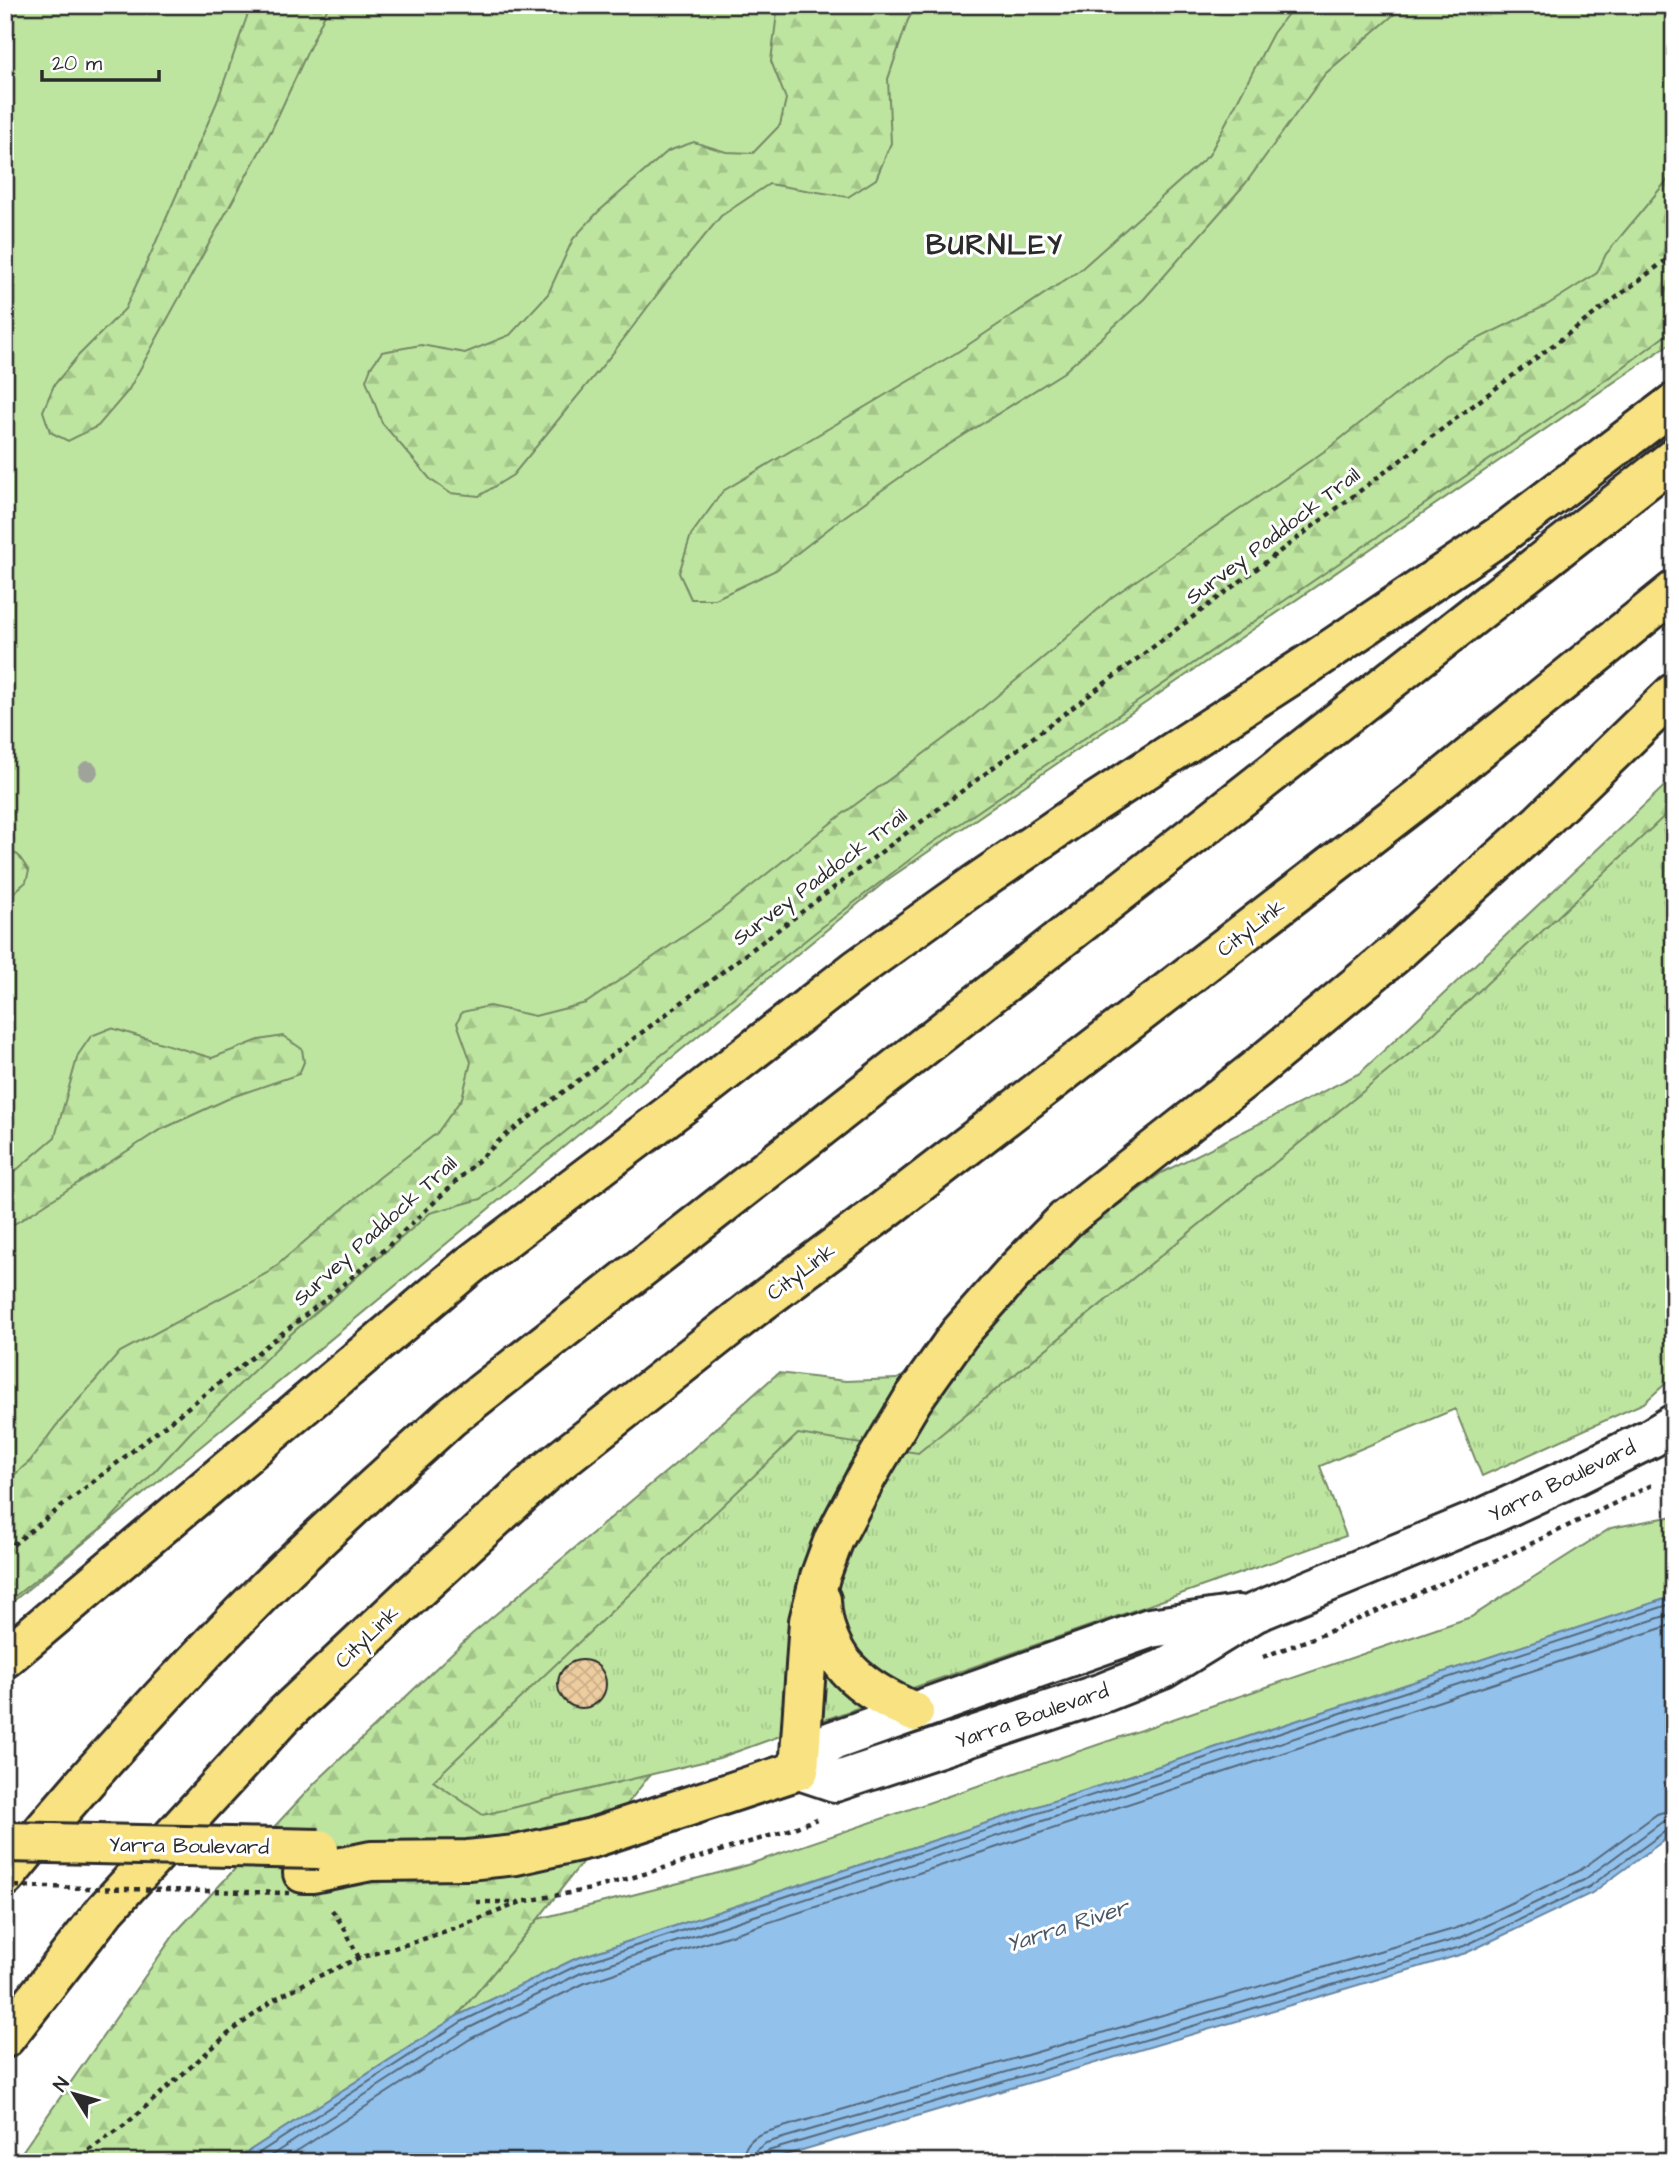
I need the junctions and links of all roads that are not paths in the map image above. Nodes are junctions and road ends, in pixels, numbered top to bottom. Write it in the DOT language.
graph roads {
  1 [pos="1674,403"];
  2 [pos="1674,458"];
  3 [pos="1674,591"];
  4 [pos="1674,693"];
  5 [pos="1674,1424"];
  6 [pos="820,1577"];
  7 [pos="1254,1613"];
  8 [pos="5,1658"];
  9 [pos="914,1712"];
  10 [pos="799,1770"];
  11 [pos="5,1842"];
  12 [pos="5,1868"];
  13 [pos="5,1877"];
  14 [pos="303,1878"];
  15 [pos="5,2038"];
  1 -- 8 [label="main road"];
  2 -- 13 [label="main road"];
  3 -- 15 [label="main road, CityLink"];
  4 -- 6 [label="main road"];
  5 -- 7 [label="street, Yarra Boulevard"];
  6 -- 9 [label="main road"];
  6 -- 10 [label="main road"];
  7 -- 9 [label="street, Yarra Boulevard"];
  7 -- 10 [label="street, Yarra Boulevard"];
  9 -- 10 [label="street, Yarra Boulevard"];
  10 -- 14 [label="main road, Yarra Boulevard"];
  11 -- 14 [label="main road, Yarra Boulevard, bridge"];
  12 -- 14 [label="main road, Yarra Boulevard"];
}
